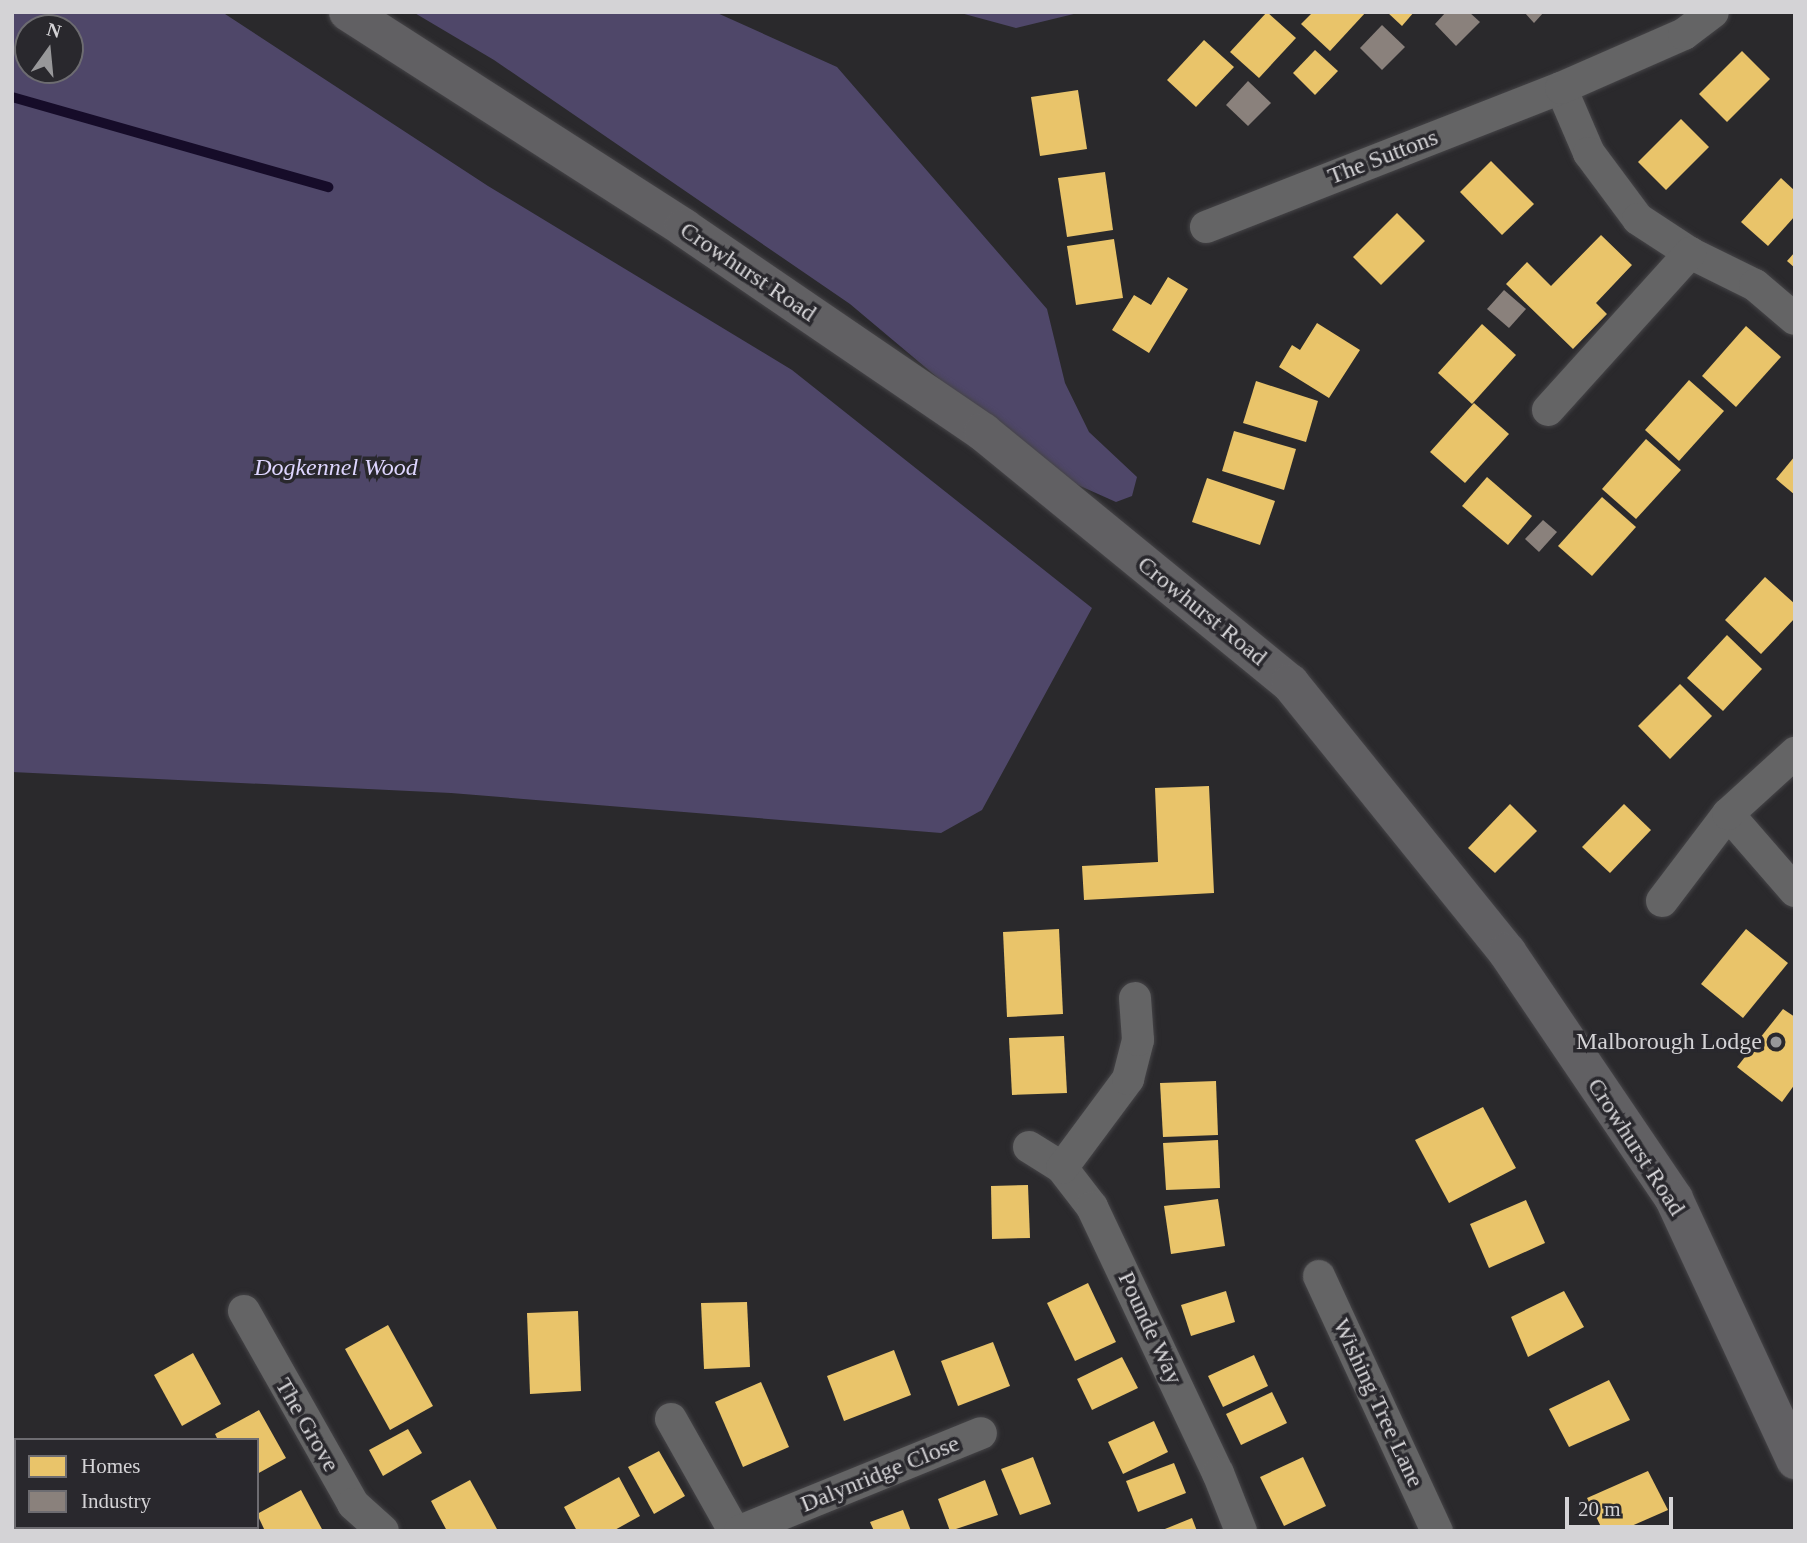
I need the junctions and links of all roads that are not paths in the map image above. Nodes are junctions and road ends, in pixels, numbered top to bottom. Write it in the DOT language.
graph roads {
  1 [pos="348,12"];
  2 [pos="1713,12"];
  3 [pos="1560,88"];
  4 [pos="1206,227"];
  5 [pos="1690,253"];
  6 [pos="1795,319"];
  7 [pos="1548,410"];
  8 [pos="1795,753"];
  9 [pos="1728,814"];
  10 [pos="1795,891"];
  11 [pos="1662,901"];
  12 [pos="1135,998"];
  13 [pos="1029,1147"];
  14 [pos="1062,1168"];
  15 [pos="1319,1276"];
  16 [pos="244,1311"];
  17 [pos="671,1419"];
  18 [pos="981,1433"];
  19 [pos="1795,1460"];
  20 [pos="383,1531"];
  21 [pos="734,1531"];
  22 [pos="740,1531"];
  23 [pos="1241,1531"];
  24 [pos="1437,1531"];
  1 -- 19 [label="main road, Crowhurst Road"];
  2 -- 3 [label="street, The Suttons"];
  3 -- 4 [label="street, The Suttons"];
  3 -- 5 [label="street"];
  5 -- 6 [label="street"];
  5 -- 7 [label="street"];
  8 -- 9 [label="street"];
  9 -- 10 [label="street"];
  9 -- 11 [label="street"];
  12 -- 14 [label="street"];
  13 -- 14 [label="street, Pounde Way"];
  14 -- 23 [label="street, Pounde Way"];
  15 -- 24 [label="street, Wishing Tree Lane"];
  16 -- 20 [label="street, The Grove"];
  17 -- 21 [label="street"];
  18 -- 22 [label="street, Dalynridge Close"];
}
